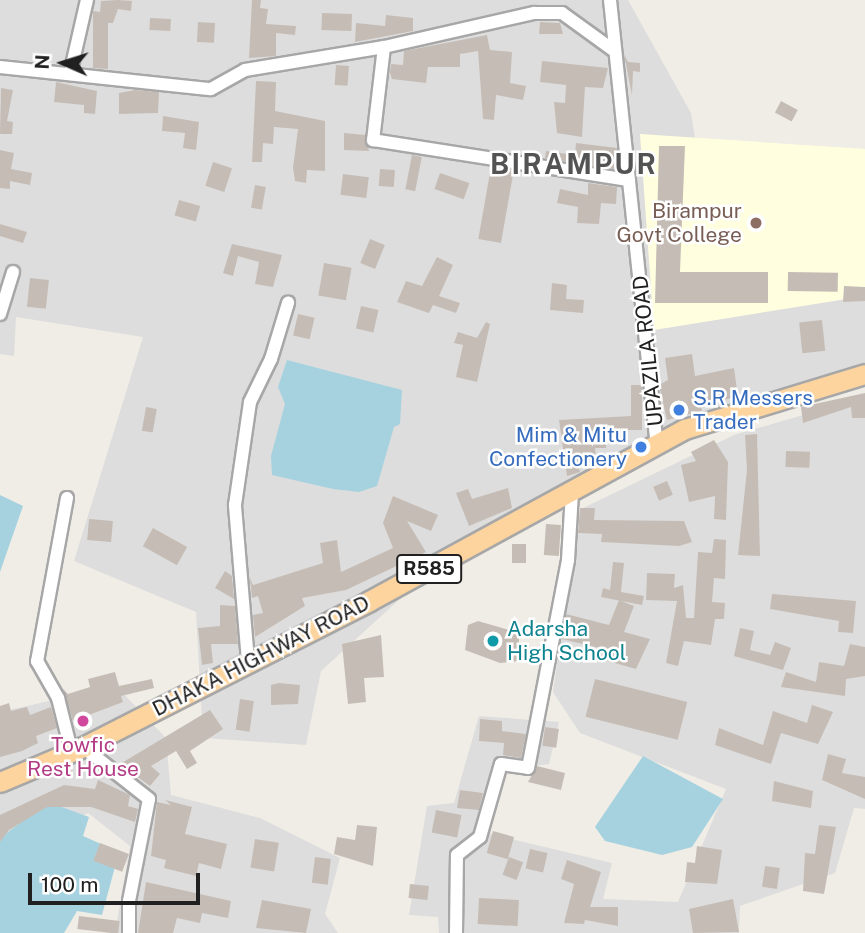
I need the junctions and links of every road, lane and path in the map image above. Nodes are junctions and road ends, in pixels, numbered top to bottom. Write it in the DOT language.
graph roads {
  1 [pos="87,0"];
  2 [pos="610,0"];
  3 [pos="384,47"];
  4 [pos="612,49"];
  5 [pos="0,67"];
  6 [pos="70,74"];
  7 [pos="629,180"];
  8 [pos="13,272"];
  9 [pos="288,303"];
  10 [pos="0,314"];
  11 [pos="865,374"];
  12 [pos="657,445"];
  13 [pos="572,492"];
  14 [pos="66,498"];
  15 [pos="248,661"];
  16 [pos="77,749"];
  17 [pos="0,782"];
  18 [pos="129,933"];
  19 [pos="456,933"];
  1 -- 6 [label="street"];
  2 -- 4 [label="street, UPAZILA ROAD"];
  3 -- 4 [label="street"];
  3 -- 6 [label="street"];
  3 -- 7 [label="street"];
  4 -- 7 [label="street, UPAZILA ROAD"];
  5 -- 6 [label="street"];
  7 -- 12 [label="street, UPAZILA ROAD"];
  8 -- 10 [label="street"];
  9 -- 15 [label="street"];
  11 -- 12 [label="main road, DHAKA HIGHWAY ROAD / R585"];
  12 -- 13 [label="main road, DHAKA HIGHWAY ROAD / R585"];
  13 -- 15 [label="main road, DHAKA HIGHWAY ROAD / R585"];
  13 -- 19 [label="street"];
  14 -- 16 [label="street"];
  15 -- 16 [label="main road, DHAKA HIGHWAY ROAD / R585"];
  16 -- 17 [label="main road, DHAKA HIGHWAY ROAD / R585"];
  16 -- 18 [label="street"];
}
